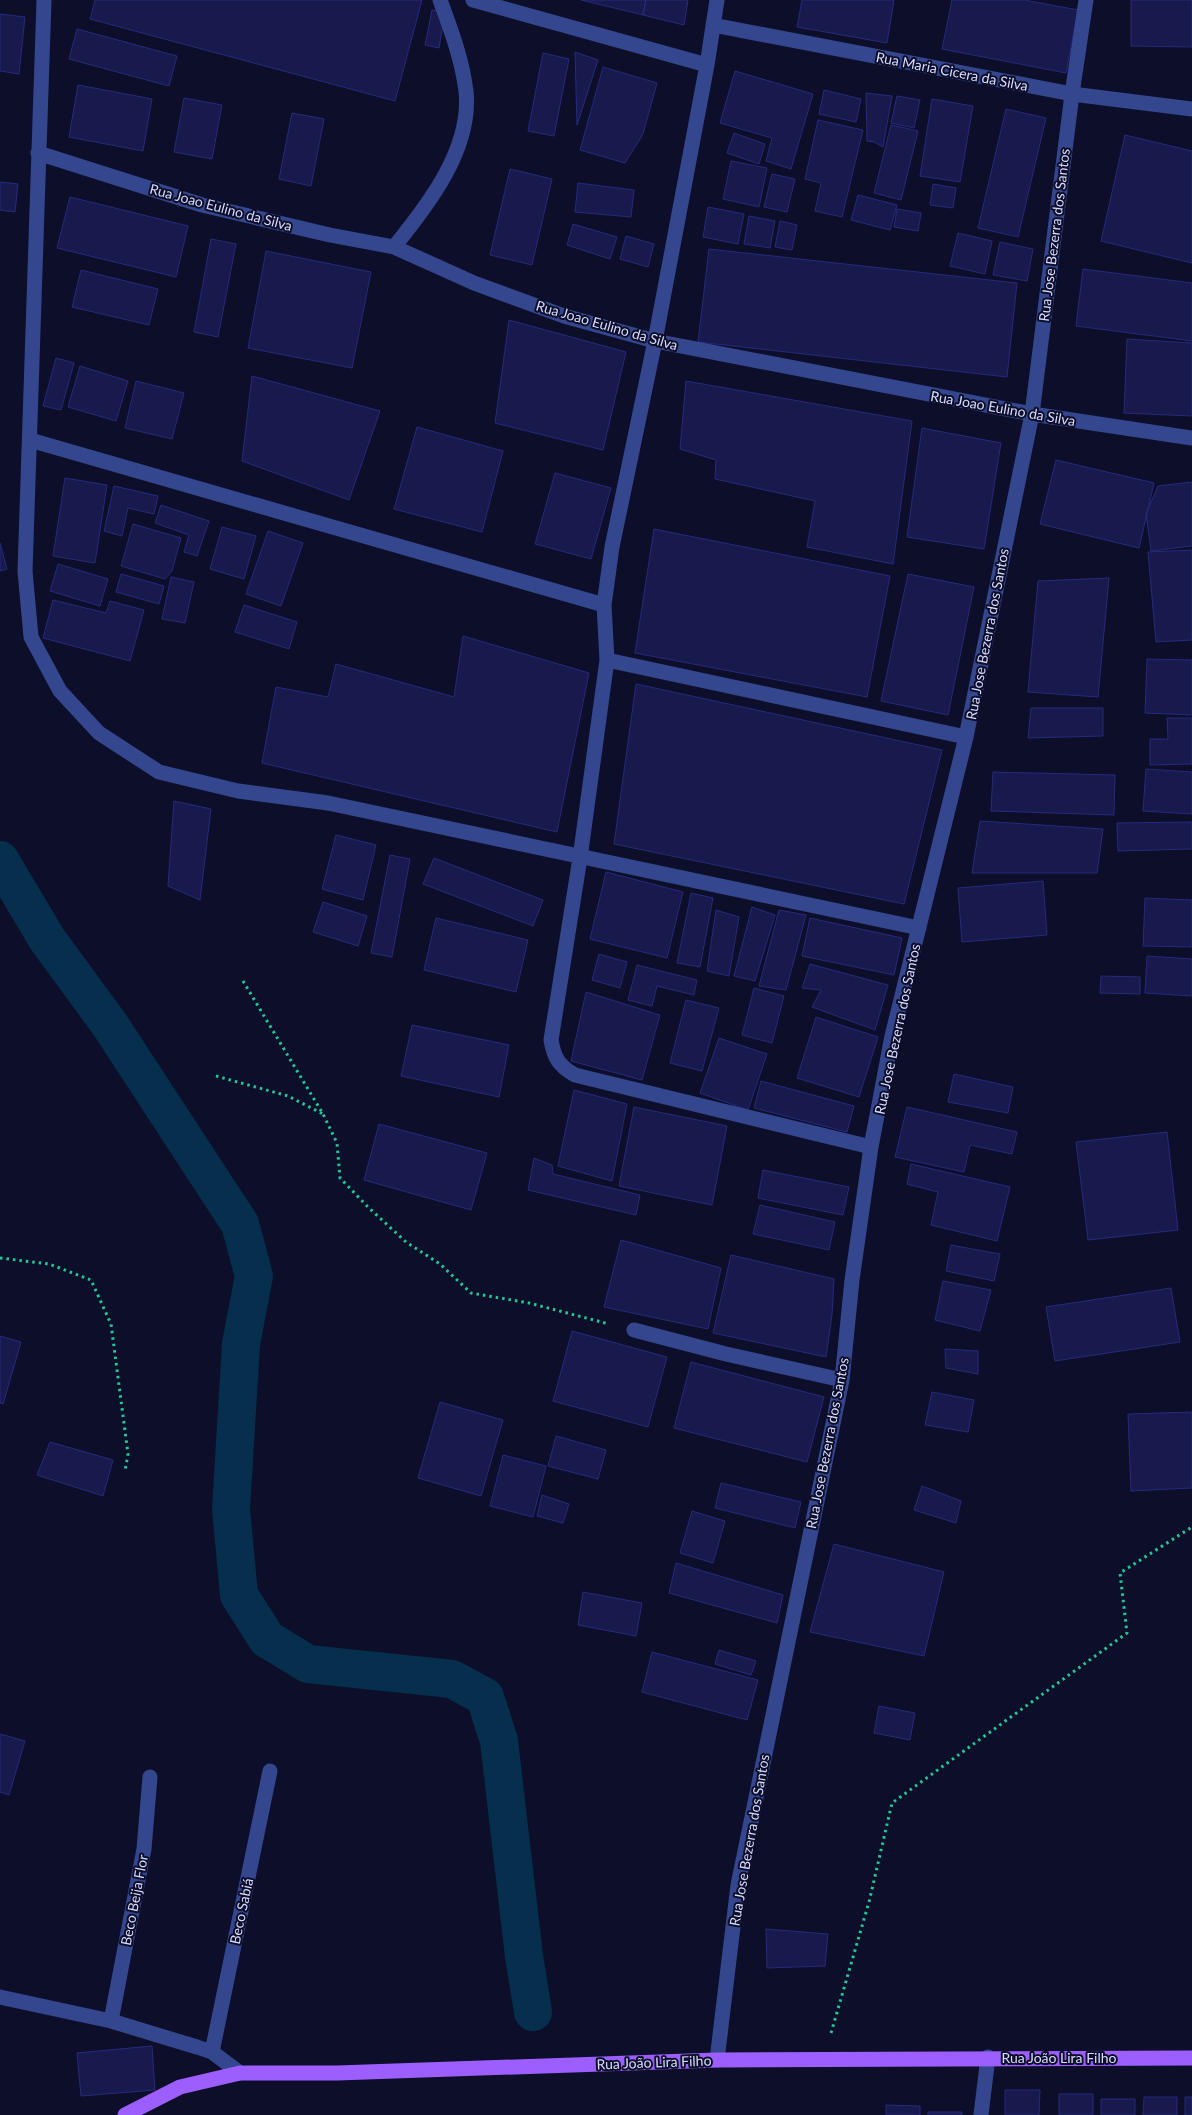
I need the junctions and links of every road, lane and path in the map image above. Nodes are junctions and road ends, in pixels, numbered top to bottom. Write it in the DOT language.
graph roads {
  1 [pos="44,0"];
  2 [pos="440,0"];
  3 [pos="473,0"];
  4 [pos="717,0"];
  5 [pos="1086,0"];
  6 [pos="713,25"];
  7 [pos="707,65"];
  8 [pos="1072,94"];
  9 [pos="1192,109"];
  10 [pos="38,153"];
  11 [pos="394,247"];
  12 [pos="655,342"];
  13 [pos="1032,414"];
  14 [pos="1192,438"];
  15 [pos="30,440"];
  16 [pos="604,605"];
  17 [pos="607,660"];
  18 [pos="966,737"];
  19 [pos="580,858"];
  20 [pos="919,928"];
  21 [pos="243,981"];
  22 [pos="216,1076"];
  23 [pos="323,1114"];
  24 [pos="871,1147"];
  25 [pos="0,1258"];
  26 [pos="634,1330"];
  27 [pos="842,1380"];
  28 [pos="125,1471"];
  29 [pos="1192,1527"];
  30 [pos="270,1771"];
  31 [pos="150,1777"];
  32 [pos="0,1997"];
  33 [pos="111,2022"];
  34 [pos="212,2052"];
  35 [pos="988,2057"];
  36 [pos="824,2058"];
  37 [pos="1192,2058"];
  38 [pos="717,2060"];
  39 [pos="240,2073"];
  40 [pos="125,2115"];
  41 [pos="981,2115"];
  1 -- 10 [label="street"];
  2 -- 11 [label="street"];
  3 -- 7 [label="street"];
  4 -- 6 [label="street"];
  5 -- 8 [label="street, Rua Jose Bezerra dos Santos"];
  6 -- 7 [label="street"];
  6 -- 8 [label="street, Rua Maria Cicera da Silva"];
  7 -- 12 [label="street"];
  8 -- 9 [label="street, Rua Maria Cicera da Silva"];
  8 -- 13 [label="street, Rua Jose Bezerra dos Santos"];
  10 -- 11 [label="street, Rua Joao Eulino da Silva"];
  10 -- 15 [label="street"];
  11 -- 12 [label="street, Rua Joao Eulino da Silva"];
  12 -- 13 [label="street, Rua Joao Eulino da Silva"];
  12 -- 16 [label="street"];
  13 -- 14 [label="street, Rua Joao Eulino da Silva"];
  13 -- 18 [label="street, Rua Jose Bezerra dos Santos"];
  15 -- 16 [label="street"];
  15 -- 19 [label="street"];
  16 -- 17 [label="street"];
  17 -- 18 [label="street"];
  17 -- 19 [label="street"];
  18 -- 20 [label="street, Rua Jose Bezerra dos Santos"];
  19 -- 20 [label="street"];
  19 -- 24 [label="street"];
  20 -- 24 [label="street, Rua Jose Bezerra dos Santos"];
  21 -- 23 [label="path"];
  22 -- 23 [label="path"];
  23 -- 26 [label="path"];
  24 -- 27 [label="street, Rua Jose Bezerra dos Santos"];
  25 -- 28 [label="path"];
  26 -- 27 [label="street"];
  27 -- 38 [label="street, Rua Jose Bezerra dos Santos"];
  29 -- 36 [label="path"];
  30 -- 34 [label="street, Beco Sabiá"];
  31 -- 33 [label="street, Beco Beija Flor"];
  32 -- 33 [label="street"];
  33 -- 34 [label="street"];
  34 -- 39 [label="street"];
  35 -- 36 [label="main road, Rua João Lira Filho"];
  35 -- 37 [label="main road, Rua João Lira Filho"];
  35 -- 41 [label="street"];
  36 -- 38 [label="main road, Rua João Lira Filho"];
  38 -- 39 [label="main road, Rua João Lira Filho"];
  39 -- 40 [label="main road, Rua João Lira Filho"];
}
